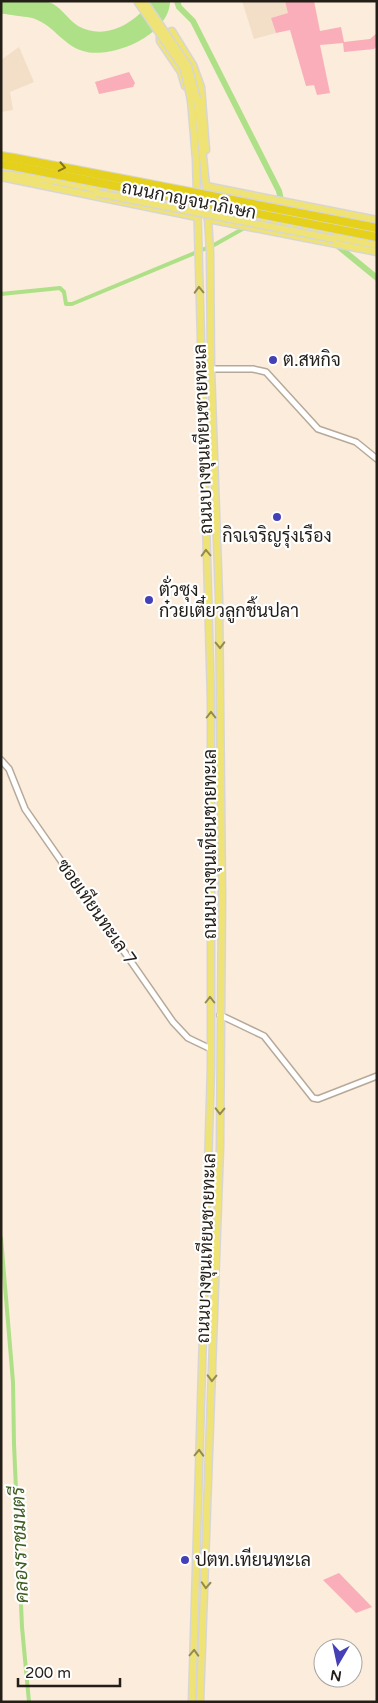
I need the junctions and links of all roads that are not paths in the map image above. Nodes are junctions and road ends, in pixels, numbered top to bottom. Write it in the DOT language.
graph roads {
  1 [pos="137,1"];
  2 [pos="144,1"];
  3 [pos="194,100"];
  4 [pos="1,156"];
  5 [pos="196,159"];
  6 [pos="203,163"];
  7 [pos="1,164"];
  8 [pos="1,175"];
  9 [pos="206,186"];
  10 [pos="196,209"];
  11 [pos="207,211"];
  12 [pos="196,217"];
  13 [pos="208,219"];
  14 [pos="377,220"];
  15 [pos="377,228"];
  16 [pos="377,237"];
  17 [pos="333,242"];
  18 [pos="377,246"];
  19 [pos="377,252"];
  20 [pos="211,369"];
  21 [pos="201,370"];
  22 [pos="377,459"];
  23 [pos="220,664"];
  24 [pos="210,665"];
  25 [pos="210,679"];
  26 [pos="220,679"];
  27 [pos="1,760"];
  28 [pos="220,1015"];
  29 [pos="211,1049"];
  30 [pos="211,1061"];
  31 [pos="221,1062"];
  32 [pos="377,1076"];
  33 [pos="198,1501"];
  34 [pos="208,1502"];
  35 [pos="208,1521"];
  36 [pos="197,1522"];
  37 [pos="192,1702"];
  38 [pos="200,1702"];
  1 -- 3 [label="main road, ถนนบางขุนเทียนชายทะเล, bridge"];
  2 -- 3 [label="main road, ถนนบางขุนเทียนชายทะเล, bridge"];
  3 -- 5 [label="main road, ถนนบางขุนเทียนชายทะเล"];
  3 -- 6 [label="main road, ถนนบางขุนเทียนชายทะเล"];
  4 -- 15 [label="highway, ถนนกาญจนาภิเษก, one-way, bridge"];
  5 -- 6 [label="main road"];
  5 -- 10 [label="main road, ถนนบางขุนเทียนชายทะเล"];
  6 -- 9 [label="main road, ถนนบางขุนเทียนชายทะเล"];
  7 -- 16 [label="highway, ถนนกาญจนาภิเษก, bridge"];
  8 -- 10 [label="main road"];
  8 -- 12 [label="main road"];
  8 -- 17 [label="main road, bridge"];
  9 -- 11 [label="main road, ถนนบางขุนเทียนชายทะเล"];
  9 -- 14 [label="main road"];
  10 -- 12 [label="main road, ถนนบางขุนเทียนชายทะเล"];
  11 -- 13 [label="main road, ถนนบางขุนเทียนชายทะเล"];
  11 -- 18 [label="main road, bridge"];
  21 -- 12 [label="main road, ถนนบางขุนเทียนชายทะเล, one-way"];
  13 -- 17 [label="main road"];
  13 -- 20 [label="main road, ถนนบางขุนเทียนชายทะเล"];
  17 -- 18 [label="main road"];
  17 -- 19 [label="main road"];
  20 -- 21 [label="main road"];
  20 -- 22 [label="street"];
  20 -- 23 [label="main road, ถนนบางขุนเทียนชายทะเล, one-way"];
  24 -- 21 [label="main road, ถนนบางขุนเทียนชายทะเล, one-way"];
  23 -- 24 [label="main road"];
  23 -- 26 [label="main road, ถนนบางขุนเทียนชายทะเล"];
  24 -- 25 [label="main road, ถนนบางขุนเทียนชายทะเล"];
  25 -- 26 [label="main road"];
  29 -- 25 [label="main road, ถนนบางขุนเทียนชายทะเล, one-way"];
  26 -- 28 [label="main road, ถนนบางขุนเทียนชายทะเล"];
  27 -- 29 [label="street, ซอยเทียนทะเล 7"];
  28 -- 31 [label="main road, ถนนบางขุนเทียนชายทะเล"];
  28 -- 32 [label="street"];
  29 -- 30 [label="main road, ถนนบางขุนเทียนชายทะเล"];
  30 -- 31 [label="main road"];
  33 -- 30 [label="main road, ถนนบางขุนเทียนชายทะเล, one-way"];
  31 -- 34 [label="main road, ถนนบางขุนเทียนชายทะเล, one-way"];
  33 -- 34 [label="main road"];
  33 -- 36 [label="main road, ถนนบางขุนเทียนชายทะเล"];
  34 -- 35 [label="main road, ถนนบางขุนเทียนชายทะเล"];
  35 -- 36 [label="main road"];
  35 -- 38 [label="main road, ถนนบางขุนเทียนชายทะเล, one-way"];
  37 -- 36 [label="main road, ถนนบางขุนเทียนชายทะเล, one-way"];
}
